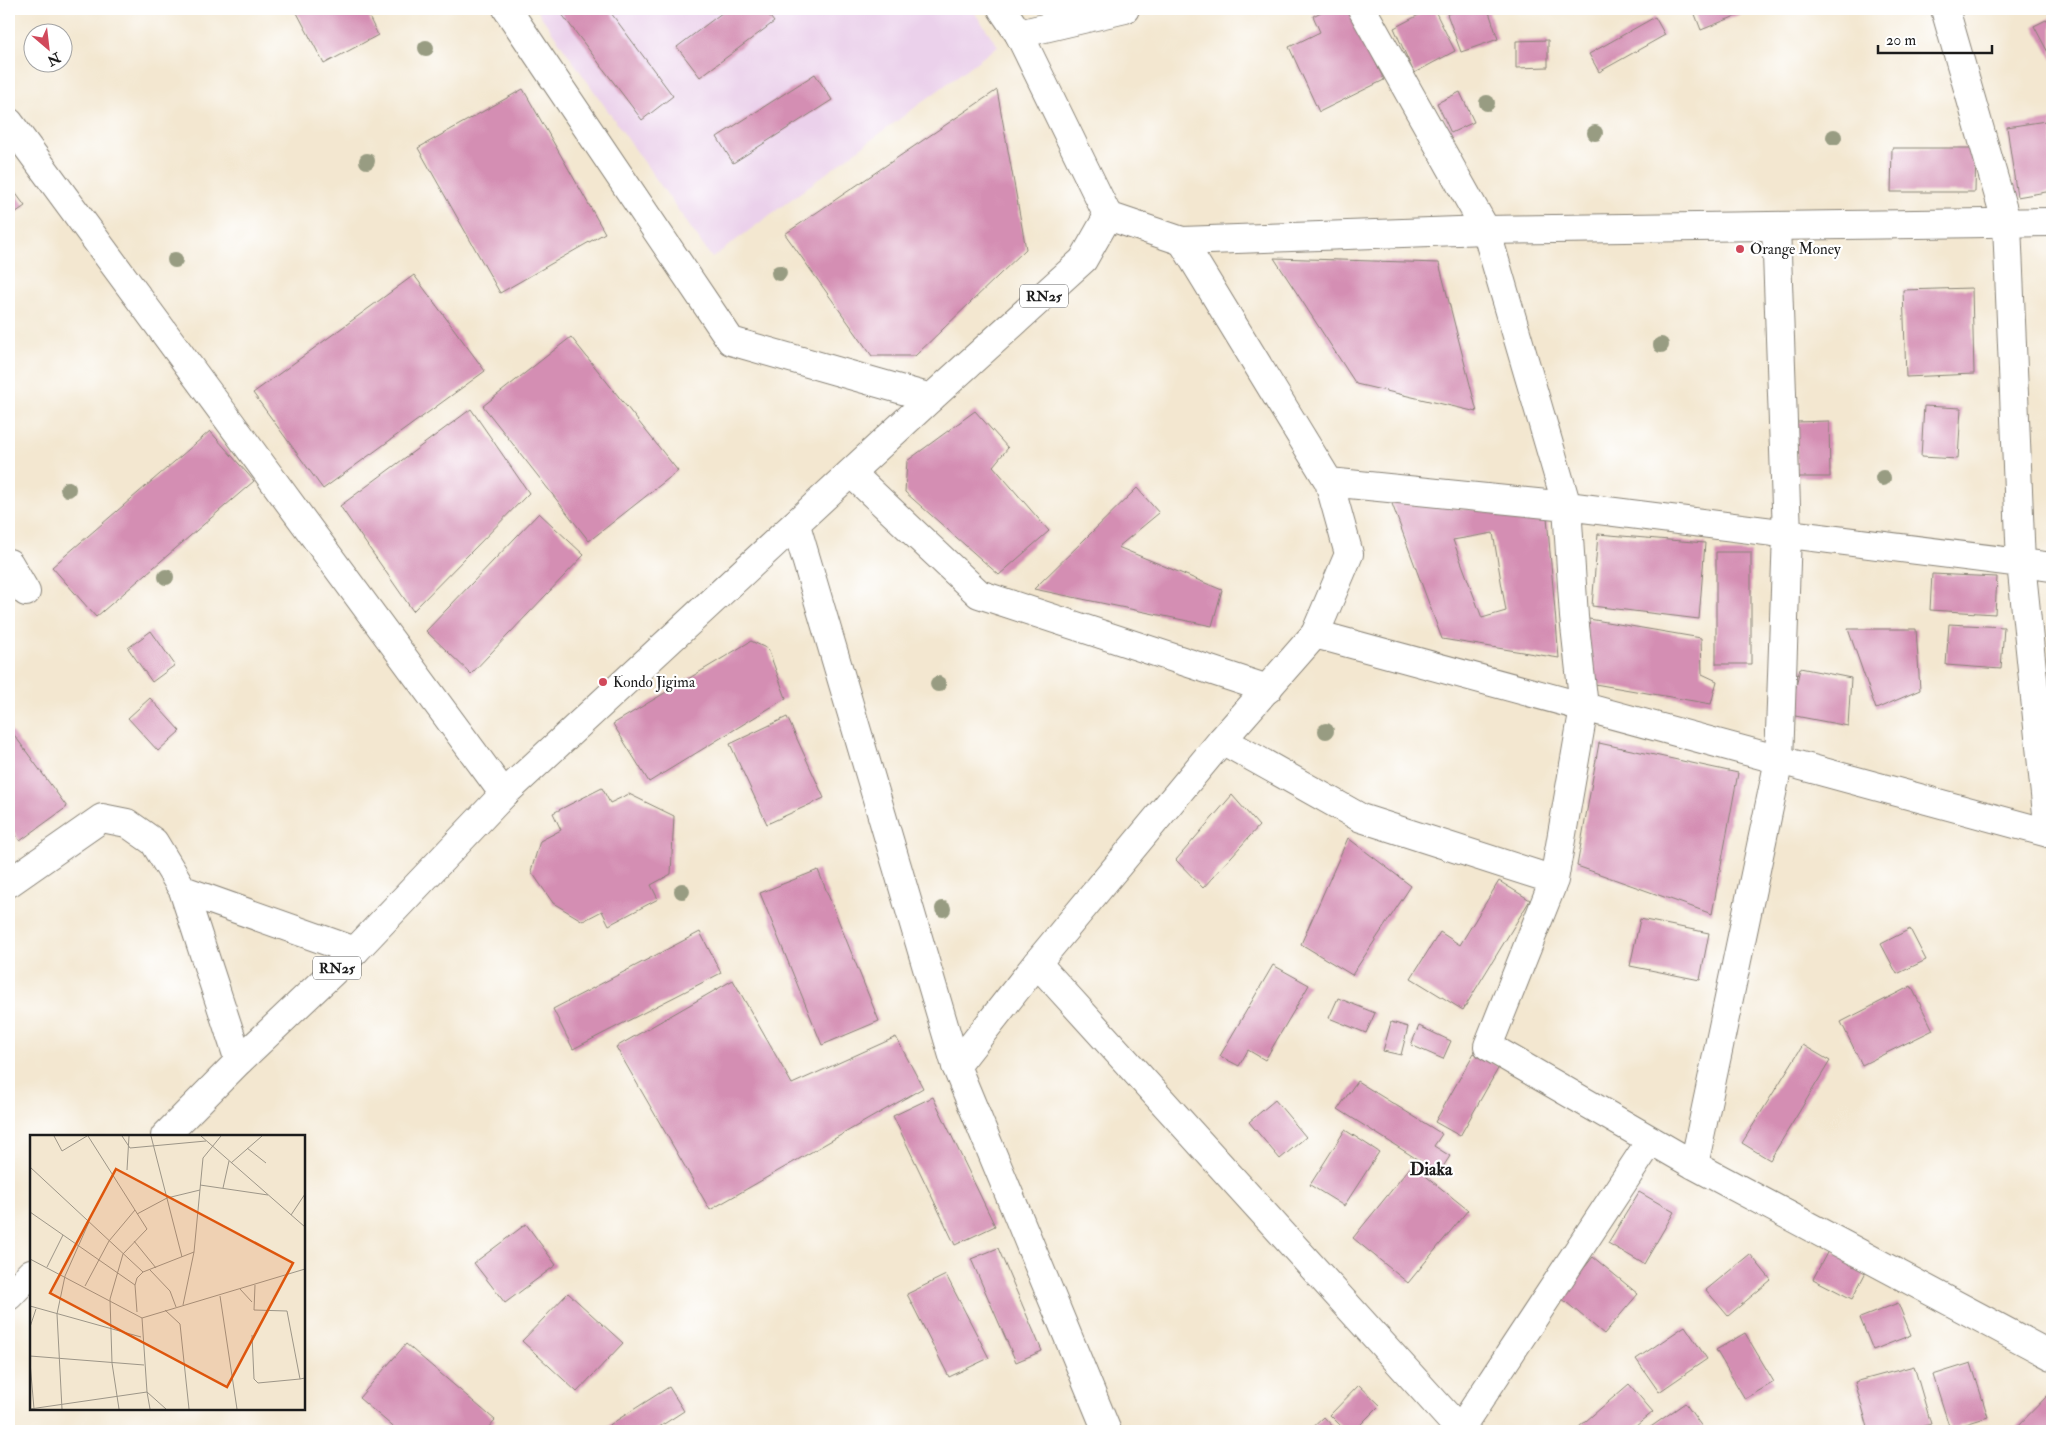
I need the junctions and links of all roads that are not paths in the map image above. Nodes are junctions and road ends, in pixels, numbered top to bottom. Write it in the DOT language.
graph roads {
  1 [pos="507,9"];
  2 [pos="1002,9"];
  3 [pos="1125,9"];
  4 [pos="1362,9"];
  5 [pos="1945,9"];
  6 [pos="1019,34"];
  7 [pos="9,122"];
  8 [pos="1108,216"];
  9 [pos="2052,222"];
  10 [pos="2007,224"];
  11 [pos="1776,226"];
  12 [pos="1486,230"];
  13 [pos="1182,241"];
  14 [pos="931,398"];
  15 [pos="851,473"];
  16 [pos="1329,482"];
  17 [pos="1567,506"];
  18 [pos="796,525"];
  19 [pos="1787,534"];
  20 [pos="9,563"];
  21 [pos="2021,563"];
  22 [pos="2052,567"];
  23 [pos="26,592"];
  24 [pos="1314,634"];
  25 [pos="1268,689"];
  26 [pos="1584,707"];
  27 [pos="1222,740"];
  28 [pos="1779,760"];
  29 [pos="504,794"];
  30 [pos="2051,833"];
  31 [pos="1554,880"];
  32 [pos="9,883"];
  33 [pos="183,890"];
  34 [pos="355,952"];
  35 [pos="1037,963"];
  36 [pos="239,1061"];
  37 [pos="956,1066"];
  38 [pos="166,1135"];
  39 [pos="1651,1140"];
  40 [pos="1694,1164"];
  41 [pos="30,1274"];
  42 [pos="9,1296"];
  43 [pos="2052,1356"];
  44 [pos="1107,1431"];
  45 [pos="1460,1431"];
  1 -- 14 [label="street"];
  2 -- 6 [label="street"];
  3 -- 6 [label="street"];
  4 -- 12 [label="street"];
  5 -- 10 [label="street"];
  6 -- 8 [label="street"];
  7 -- 29 [label="street"];
  8 -- 13 [label="street"];
  8 -- 14 [label="street, RN25"];
  9 -- 10 [label="street"];
  10 -- 11 [label="street"];
  10 -- 21 [label="street"];
  11 -- 12 [label="street"];
  11 -- 19 [label="street"];
  12 -- 13 [label="street"];
  12 -- 17 [label="street"];
  13 -- 16 [label="street"];
  14 -- 15 [label="street, RN25"];
  15 -- 18 [label="street, RN25"];
  15 -- 25 [label="street"];
  16 -- 17 [label="street"];
  16 -- 24 [label="street"];
  17 -- 19 [label="street"];
  17 -- 26 [label="street"];
  18 -- 29 [label="street, RN25"];
  18 -- 37 [label="street"];
  19 -- 21 [label="street"];
  19 -- 28 [label="street"];
  20 -- 23 [label="street"];
  21 -- 22 [label="street"];
  21 -- 30 [label="street"];
  24 -- 25 [label="street"];
  24 -- 26 [label="street"];
  25 -- 27 [label="street"];
  26 -- 28 [label="street"];
  26 -- 31 [label="street"];
  27 -- 31 [label="street"];
  27 -- 35 [label="street"];
  28 -- 30 [label="street"];
  28 -- 40 [label="street"];
  29 -- 34 [label="street, RN25"];
  31 -- 39 [label="street"];
  32 -- 33 [label="street"];
  33 -- 34 [label="street"];
  33 -- 36 [label="street"];
  34 -- 36 [label="street, RN25"];
  35 -- 37 [label="street"];
  35 -- 45 [label="street"];
  36 -- 38 [label="street, RN25"];
  37 -- 44 [label="street"];
  39 -- 40 [label="street"];
  39 -- 45 [label="street"];
  40 -- 43 [label="street"];
  41 -- 42 [label="street"];
}
